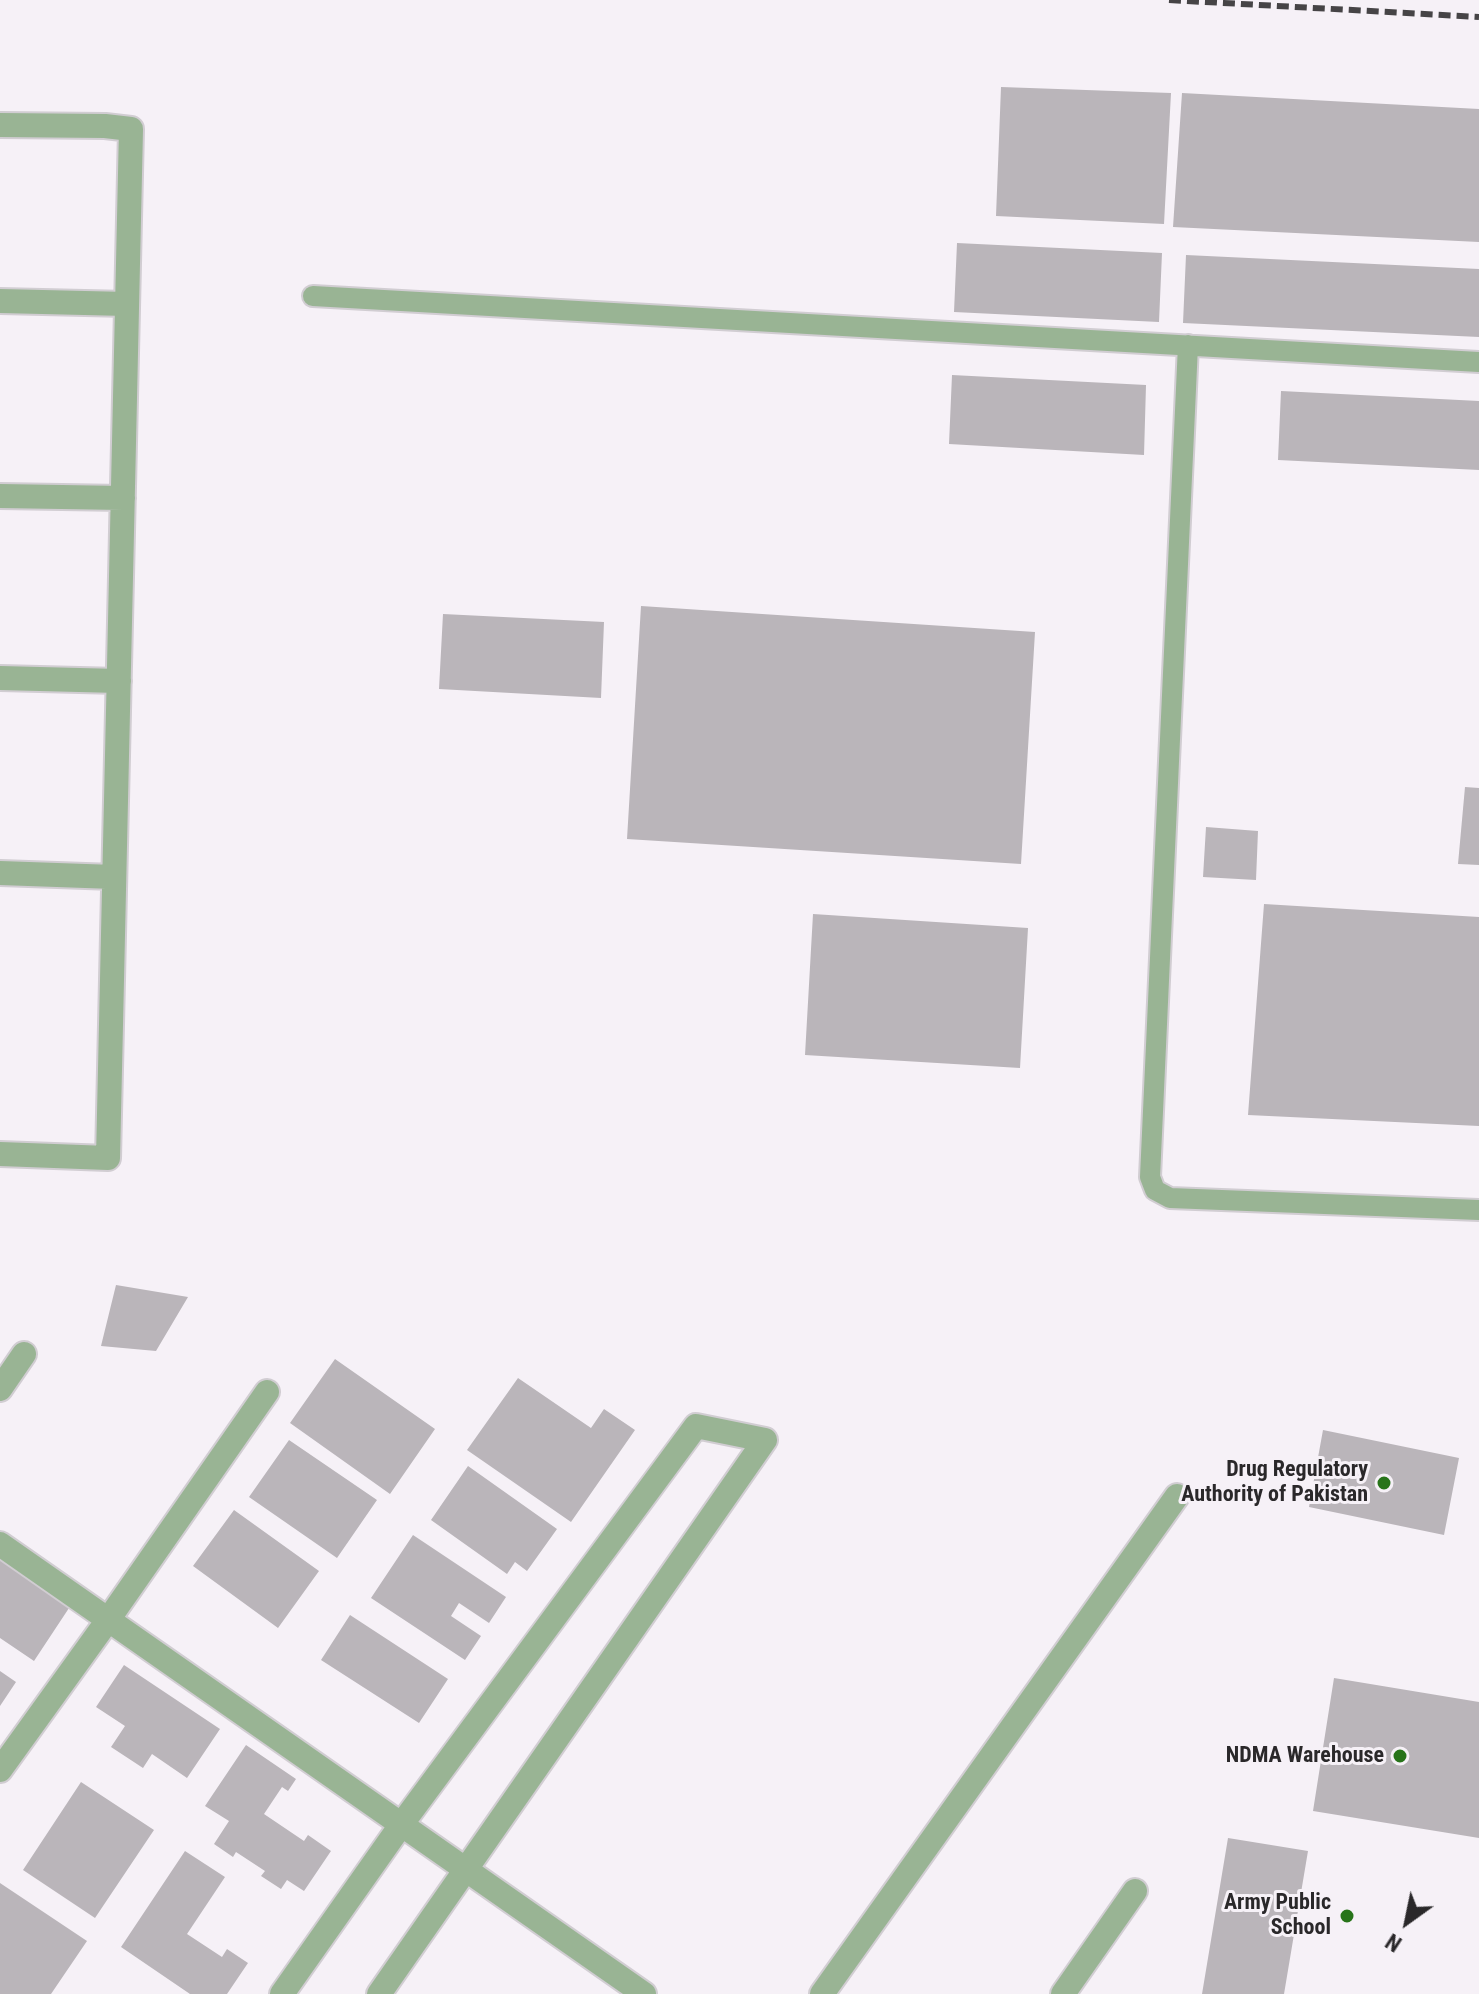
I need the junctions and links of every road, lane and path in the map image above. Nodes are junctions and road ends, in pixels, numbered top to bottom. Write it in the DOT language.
graph roads {
  1 [pos="0,125"];
  2 [pos="313,296"];
  3 [pos="0,301"];
  4 [pos="127,304"];
  5 [pos="1188,345"];
  6 [pos="1479,362"];
  7 [pos="0,496"];
  8 [pos="123,498"];
  9 [pos="0,678"];
  10 [pos="119,681"];
  11 [pos="0,873"];
  12 [pos="114,877"];
  13 [pos="0,1154"];
  14 [pos="1479,1210"];
  15 [pos="24,1354"];
  16 [pos="0,1389"];
  17 [pos="267,1392"];
  18 [pos="1177,1496"];
  19 [pos="0,1544"];
  20 [pos="108,1620"];
  21 [pos="0,1770"];
  22 [pos="401,1825"];
  23 [pos="465,1869"];
  24 [pos="1135,1891"];
  25 [pos="282,1994"];
  26 [pos="379,1994"];
  27 [pos="644,1994"];
  28 [pos="822,1994"];
  29 [pos="1063,1994"];
  1 -- 4 [label="street"];
  2 -- 5 [label="lane"];
  3 -- 4 [label="street"];
  4 -- 8 [label="street"];
  5 -- 6 [label="lane"];
  5 -- 14 [label="lane"];
  7 -- 8 [label="street"];
  8 -- 10 [label="street"];
  9 -- 10 [label="street"];
  10 -- 12 [label="street"];
  11 -- 12 [label="street"];
  12 -- 13 [label="street"];
  15 -- 16 [label="street"];
  17 -- 20 [label="street"];
  18 -- 28 [label="street"];
  19 -- 20 [label="street"];
  20 -- 21 [label="street"];
  20 -- 22 [label="street"];
  22 -- 23 [label="street"];
  22 -- 23 [label="street"];
  22 -- 25 [label="street"];
  23 -- 26 [label="street"];
  23 -- 27 [label="street"];
  24 -- 29 [label="street"];
}
